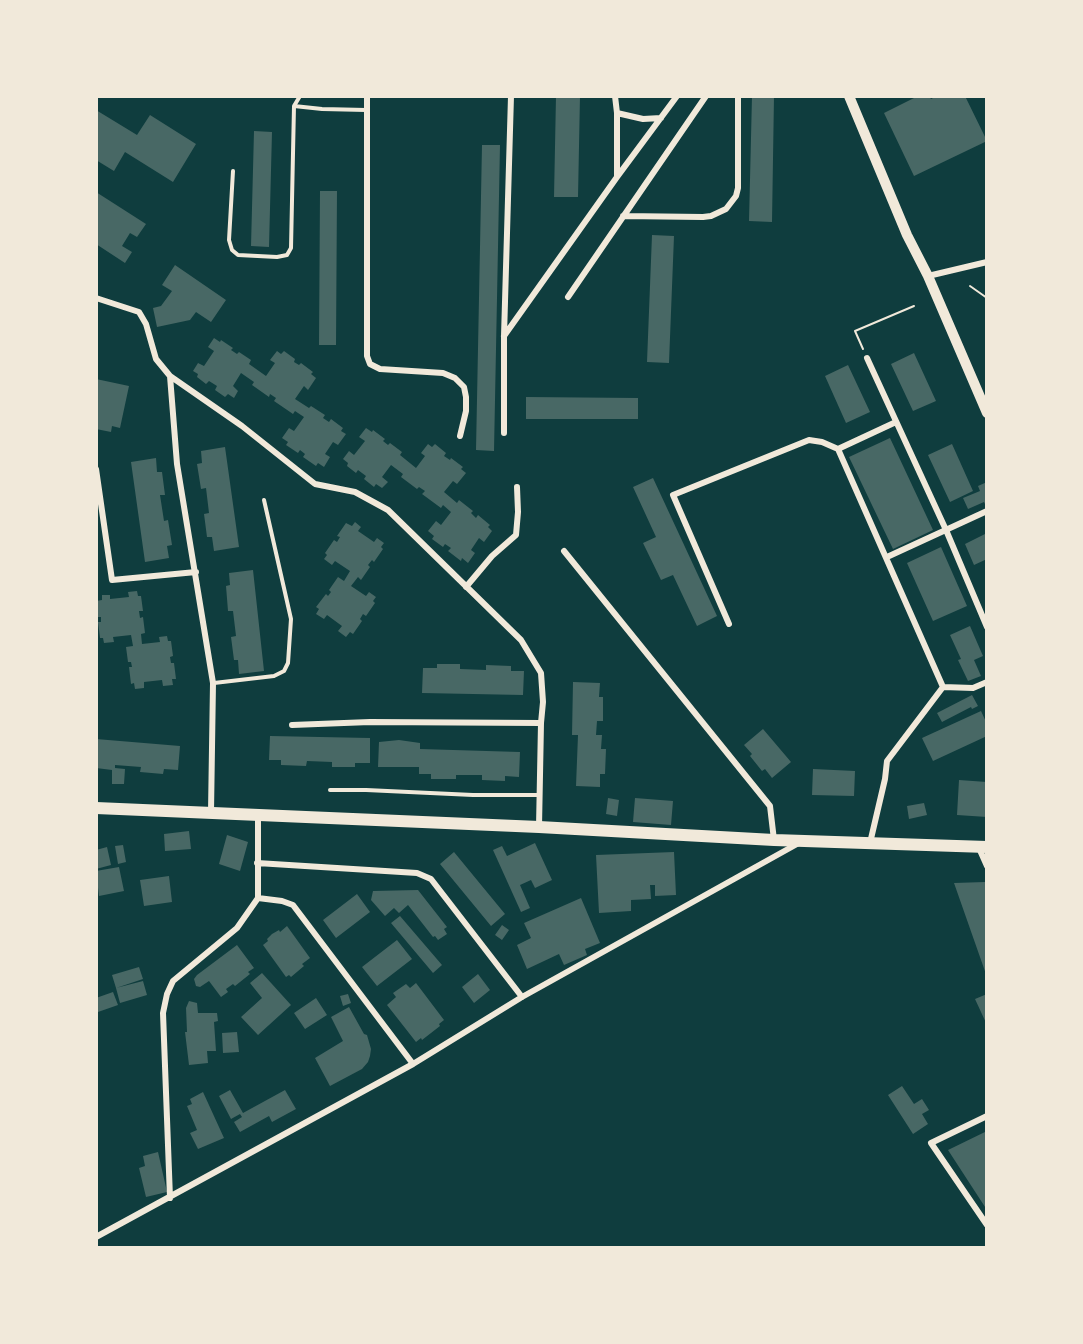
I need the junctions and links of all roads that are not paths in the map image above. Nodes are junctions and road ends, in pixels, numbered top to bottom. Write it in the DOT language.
graph roads {
  1 [pos="300,96"];
  2 [pos="367,96"];
  3 [pos="511,96"];
  4 [pos="615,96"];
  5 [pos="677,96"];
  6 [pos="706,96"];
  7 [pos="738,96"];
  8 [pos="849,96"];
  9 [pos="294,106"];
  10 [pos="367,110"];
  11 [pos="617,113"];
  12 [pos="661,118"];
  13 [pos="233,171"];
  14 [pos="616,177"];
  15 [pos="623,216"];
  16 [pos="987,262"];
  17 [pos="927,276"];
  18 [pos="568,297"];
  19 [pos="96,298"];
  20 [pos="504,336"];
  21 [pos="867,358"];
  22 [pos="170,376"];
  23 [pos="987,413"];
  24 [pos="896,422"];
  25 [pos="504,433"];
  26 [pos="460,436"];
  27 [pos="838,448"];
  28 [pos="96,468"];
  29 [pos="517,487"];
  30 [pos="264,500"];
  31 [pos="987,511"];
  32 [pos="946,530"];
  33 [pos="564,550"];
  34 [pos="887,557"];
  35 [pos="196,572"];
  36 [pos="466,587"];
  37 [pos="729,624"];
  38 [pos="987,627"];
  39 [pos="213,683"];
  40 [pos="987,683"];
  41 [pos="943,687"];
  42 [pos="541,723"];
  43 [pos="292,725"];
  44 [pos="330,790"];
  45 [pos="540,795"];
  46 [pos="96,808"];
  47 [pos="212,812"];
  48 [pos="258,815"];
  49 [pos="539,827"];
  50 [pos="774,840"];
  51 [pos="802,841"];
  52 [pos="870,843"];
  53 [pos="983,847"];
  54 [pos="258,863"];
  55 [pos="987,866"];
  56 [pos="258,898"];
  57 [pos="522,997"];
  58 [pos="413,1064"];
  59 [pos="987,1116"];
  60 [pos="170,1198"];
  61 [pos="987,1225"];
  62 [pos="96,1237"];
  1 -- 9 [label="lane"];
  2 -- 10 [label="street"];
  3 -- 20 [label="street"];
  4 -- 11 [label="street"];
  5 -- 12 [label="street"];
  6 -- 15 [label="street"];
  7 -- 15 [label="street"];
  8 -- 17 [label="main road"];
  9 -- 10 [label="lane"];
  9 -- 13 [label="lane"];
  10 -- 26 [label="street"];
  11 -- 12 [label="street"];
  11 -- 14 [label="street"];
  12 -- 14 [label="street"];
  14 -- 20 [label="street"];
  15 -- 18 [label="street"];
  16 -- 17 [label="street"];
  17 -- 23 [label="main road"];
  19 -- 22 [label="street"];
  20 -- 25 [label="street"];
  21 -- 24 [label="street"];
  22 -- 35 [label="street"];
  22 -- 36 [label="street"];
  24 -- 27 [label="street"];
  24 -- 32 [label="street"];
  27 -- 34 [label="street"];
  27 -- 37 [label="street"];
  28 -- 35 [label="street"];
  29 -- 36 [label="street"];
  30 -- 39 [label="lane"];
  31 -- 32 [label="street"];
  32 -- 34 [label="street"];
  32 -- 38 [label="street"];
  33 -- 50 [label="street"];
  34 -- 41 [label="street"];
  35 -- 39 [label="street"];
  36 -- 42 [label="street"];
  39 -- 47 [label="street"];
  40 -- 41 [label="street"];
  41 -- 52 [label="street"];
  42 -- 43 [label="street"];
  42 -- 45 [label="street"];
  44 -- 45 [label="lane"];
  45 -- 49 [label="street"];
  46 -- 47 [label="main road"];
  47 -- 48 [label="main road"];
  48 -- 49 [label="main road"];
  48 -- 54 [label="street"];
  49 -- 50 [label="main road"];
  50 -- 51 [label="main road"];
  51 -- 52 [label="main road"];
  51 -- 57 [label="street"];
  52 -- 53 [label="main road"];
  53 -- 55 [label="street"];
  54 -- 56 [label="street"];
  54 -- 57 [label="street"];
  56 -- 58 [label="street"];
  56 -- 60 [label="street"];
  57 -- 58 [label="street"];
  58 -- 60 [label="street"];
  59 -- 61 [label="street"];
  60 -- 62 [label="street"];
}
